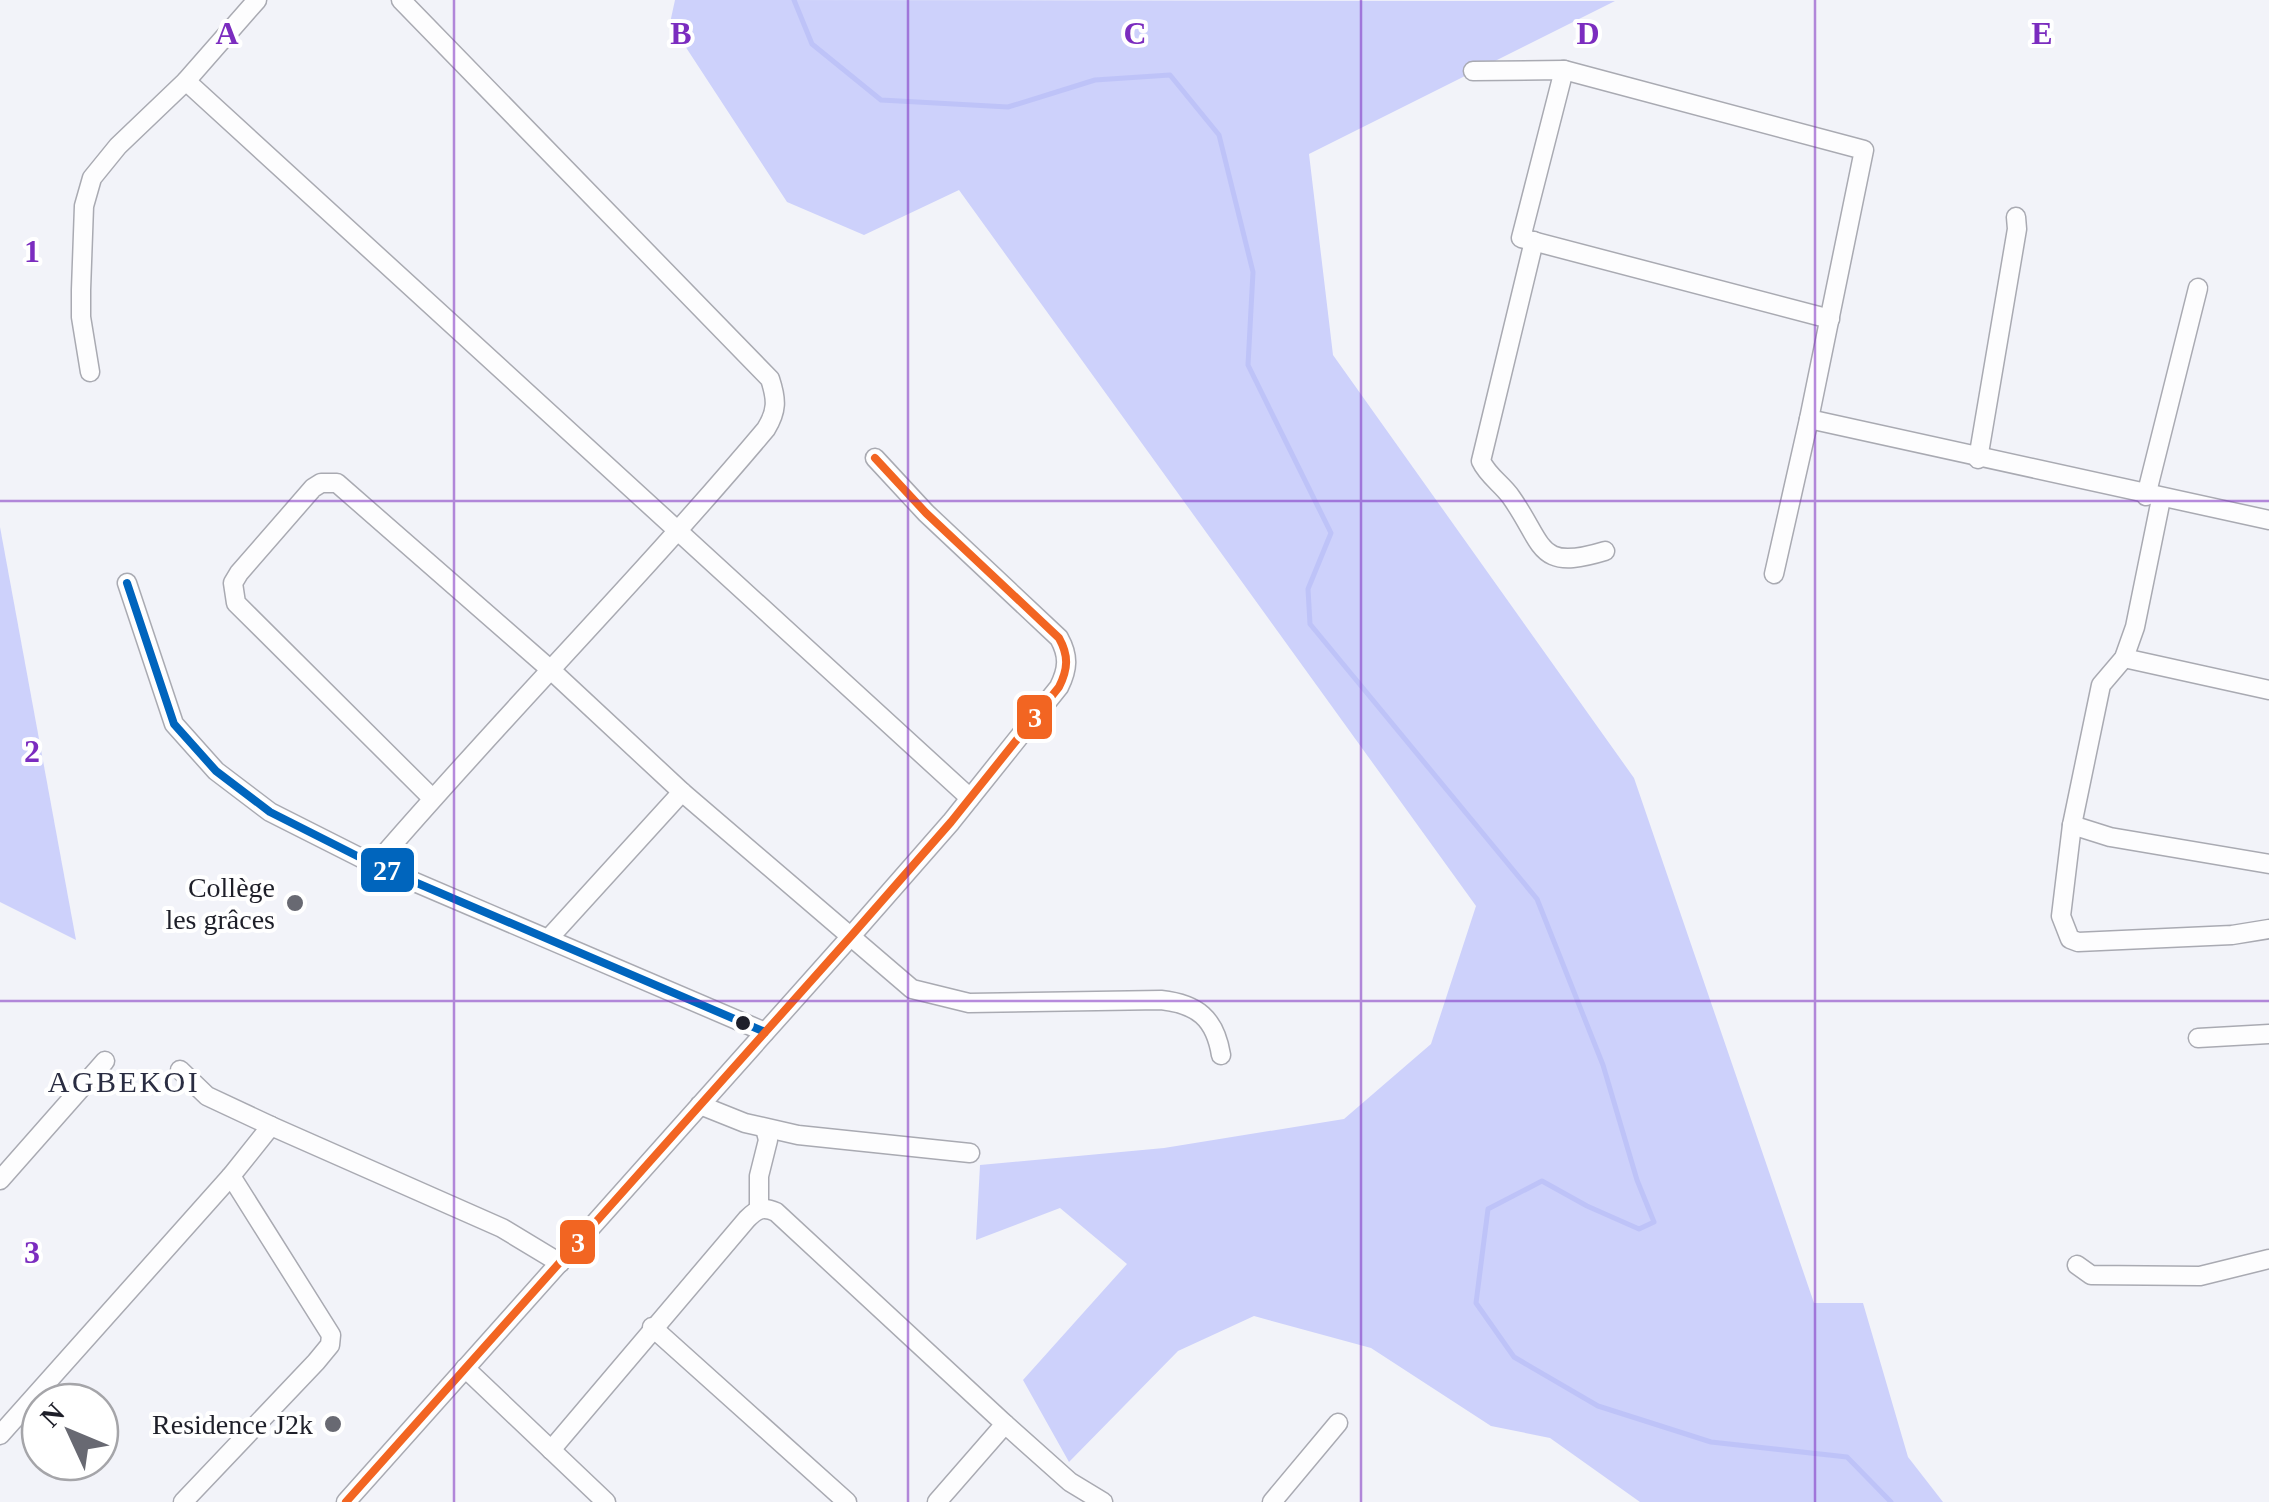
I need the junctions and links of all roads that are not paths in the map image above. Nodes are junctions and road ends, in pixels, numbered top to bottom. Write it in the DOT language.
graph roads {
  1 [pos="257,0"];
  2 [pos="401,0"];
  3 [pos="1473,70"];
  4 [pos="1564,70"];
  5 [pos="186,81"];
  6 [pos="2016,217"];
  7 [pos="1534,242"];
  8 [pos="2198,288"];
  9 [pos="1830,318"];
  10 [pos="90,372"];
  11 [pos="1809,419"];
  12 [pos="875,458"];
  13 [pos="1978,459"];
  14 [pos="2153,497"];
  15 [pos="2269,520"];
  16 [pos="678,533"];
  17 [pos="1605,552"];
  18 [pos="1774,574"];
  19 [pos="127,583"];
  20 [pos="2124,658"];
  21 [pos="552,670"];
  22 [pos="2269,690"];
  23 [pos="682,792"];
  24 [pos="432,798"];
  25 [pos="970,798"];
  26 [pos="2072,825"];
  27 [pos="2269,864"];
  28 [pos="375,865"];
  29 [pos="2269,929"];
  30 [pos="852,935"];
  31 [pos="550,938"];
  32 [pos="765,1032"];
  33 [pos="2269,1034"];
  34 [pos="2198,1038"];
  35 [pos="1221,1055"];
  36 [pos="105,1062"];
  37 [pos="180,1070"];
  38 [pos="700,1105"];
  39 [pos="271,1126"];
  40 [pos="765,1128"];
  41 [pos="970,1153"];
  42 [pos="231,1176"];
  43 [pos="0,1180"];
  44 [pos="759,1208"];
  45 [pos="2269,1259"];
  46 [pos="560,1263"];
  47 [pos="2077,1265"];
  48 [pos="652,1327"];
  49 [pos="465,1368"];
  50 [pos="1338,1423"];
  51 [pos="1005,1424"];
  52 [pos="0,1435"];
  53 [pos="551,1450"];
  54 [pos="184,1502"];
  55 [pos="347,1502"];
  56 [pos="606,1502"];
  57 [pos="847,1502"];
  58 [pos="938,1502"];
  59 [pos="1103,1502"];
  60 [pos="1272,1502"];
  1 -- 5 [label="street"];
  2 -- 16 [label="street"];
  3 -- 4 [label="street"];
  4 -- 7 [label="street"];
  4 -- 9 [label="street"];
  5 -- 10 [label="street"];
  5 -- 16 [label="street"];
  6 -- 13 [label="street"];
  7 -- 9 [label="street"];
  7 -- 17 [label="street"];
  8 -- 14 [label="street"];
  9 -- 11 [label="street"];
  11 -- 13 [label="street"];
  11 -- 18 [label="street"];
  12 -- 25 [label="street"];
  13 -- 14 [label="street"];
  14 -- 15 [label="street"];
  14 -- 20 [label="street"];
  16 -- 21 [label="street"];
  16 -- 25 [label="street"];
  19 -- 28 [label="street"];
  20 -- 22 [label="street"];
  20 -- 26 [label="street"];
  21 -- 23 [label="street"];
  21 -- 24 [label="street"];
  21 -- 24 [label="street"];
  23 -- 30 [label="street"];
  23 -- 31 [label="street"];
  24 -- 28 [label="street"];
  25 -- 30 [label="street"];
  26 -- 27 [label="street"];
  26 -- 29 [label="street"];
  28 -- 31 [label="street"];
  30 -- 32 [label="street"];
  30 -- 35 [label="street"];
  31 -- 32 [label="street"];
  32 -- 38 [label="street"];
  33 -- 34 [label="street"];
  36 -- 43 [label="street"];
  37 -- 39 [label="street"];
  38 -- 40 [label="street"];
  38 -- 46 [label="street"];
  39 -- 42 [label="street"];
  39 -- 46 [label="street"];
  40 -- 41 [label="street"];
  40 -- 44 [label="street"];
  42 -- 52 [label="street"];
  42 -- 54 [label="street"];
  44 -- 48 [label="street"];
  44 -- 51 [label="street"];
  45 -- 47 [label="street"];
  46 -- 49 [label="street"];
  48 -- 53 [label="street"];
  48 -- 57 [label="street"];
  49 -- 53 [label="street"];
  49 -- 55 [label="street"];
  50 -- 60 [label="street"];
  51 -- 58 [label="street"];
  51 -- 59 [label="street"];
  53 -- 56 [label="street"];
}
